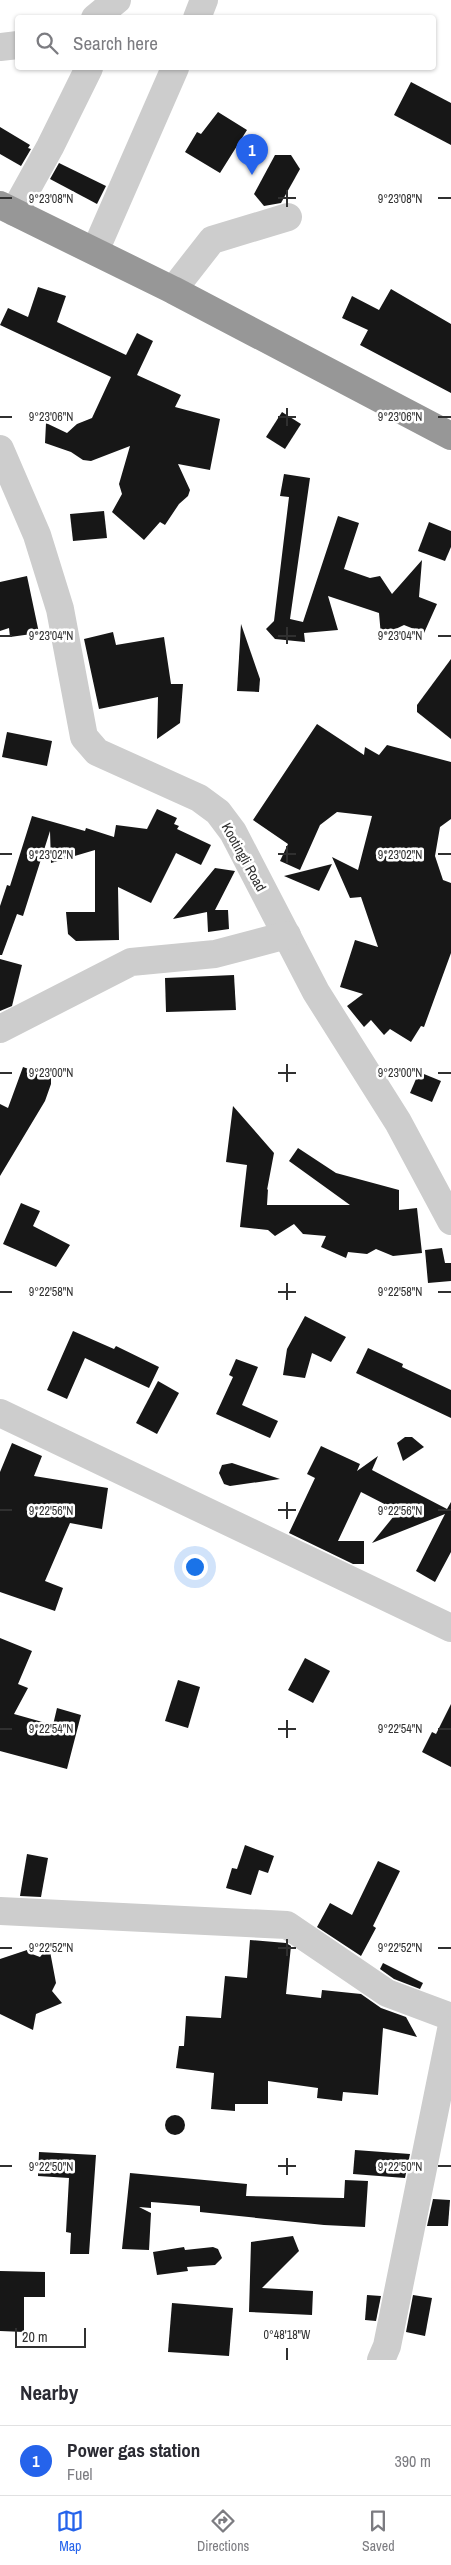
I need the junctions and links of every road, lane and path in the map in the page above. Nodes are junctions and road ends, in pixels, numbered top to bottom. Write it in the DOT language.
graph roads {
  1 [pos="117,0"];
  2 [pos="121,0"];
  3 [pos="204,0"];
  4 [pos="99,15"];
  5 [pos="114,15"];
  6 [pos="198,15"];
  7 [pos="15,45"];
  8 [pos="0,47"];
  9 [pos="88,70"];
  10 [pos="174,70"];
  11 [pos="7,209"];
  12 [pos="288,217"];
  13 [pos="95,251"];
  14 [pos="173,290"];
  15 [pos="451,436"];
  16 [pos="0,449"];
  17 [pos="10,498"];
  18 [pos="286,935"];
  19 [pos="0,1029"];
  20 [pos="451,1221"];
  21 [pos="0,1413"];
  22 [pos="451,1628"];
  23 [pos="0,1911"];
  24 [pos="451,2017"];
  25 [pos="451,2030"];
  26 [pos="382,2360"];
  1 -- 4 [label="street"];
  2 -- 5 [label="street"];
  3 -- 6 [label="street"];
  7 -- 8 [label="street"];
  9 -- 11 [label="street"];
  10 -- 13 [label="street"];
  11 -- 13 [label="highway"];
  12 -- 14 [label="street"];
  13 -- 14 [label="highway"];
  14 -- 15 [label="highway"];
  16 -- 17 [label="street, Kootingli Road"];
  17 -- 18 [label="street, Kootingli Road"];
  18 -- 19 [label="street"];
  18 -- 20 [label="street, Kootingli Road"];
  21 -- 22 [label="street"];
  23 -- 24 [label="street"];
  25 -- 26 [label="street"];
}
